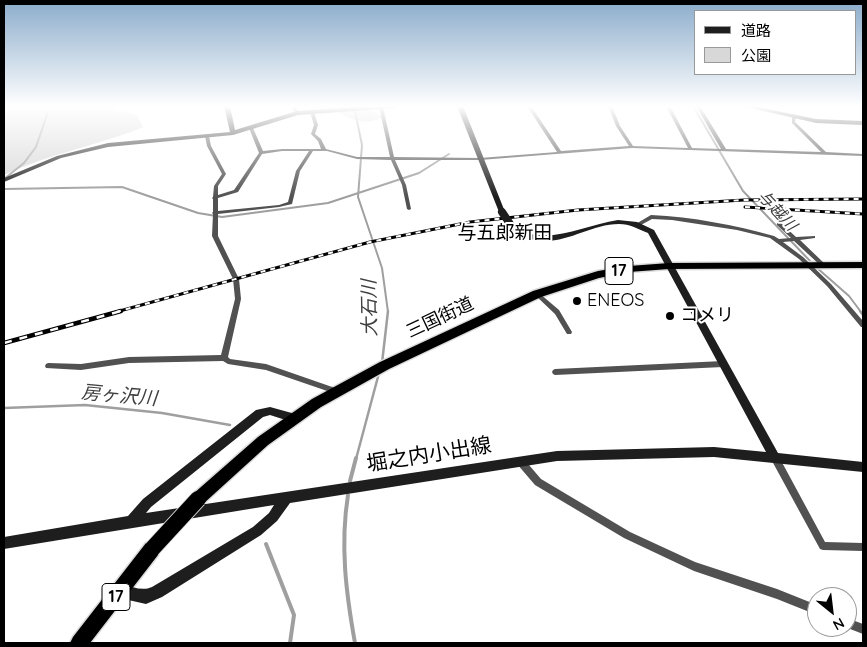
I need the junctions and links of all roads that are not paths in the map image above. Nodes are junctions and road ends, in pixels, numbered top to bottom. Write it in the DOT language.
graph roads {
  1 [pos="205,136"];
  2 [pos="207,136"];
  3 [pos="254,136"];
  4 [pos="314,136"];
  5 [pos="387,136"];
  6 [pos="471,136"];
  7 [pos="549,136"];
  8 [pos="625,136"];
  9 [pos="684,136"];
  10 [pos="716,136"];
  11 [pos="807,136"];
  12 [pos="632,147"];
  13 [pos="691,149"];
  14 [pos="312,150"];
  15 [pos="324,150"];
  16 [pos="724,150"];
  17 [pos="261,153"];
  18 [pos="560,153"];
  19 [pos="824,154"];
  20 [pos="863,155"];
  21 [pos="392,158"];
  22 [pos="480,160"];
  23 [pos="4,180"];
  24 [pos="214,198"];
  25 [pos="409,209"];
  26 [pos="502,212"];
  27 [pos="214,213"];
  28 [pos="779,224"];
  29 [pos="637,225"];
  30 [pos="813,237"];
  31 [pos="794,239"];
  32 [pos="782,240"];
  33 [pos="823,265"];
  34 [pos="863,265"];
  35 [pos="669,266"];
  36 [pos="807,266"];
  37 [pos="538,294"];
  38 [pos="863,325"];
  39 [pos="569,332"];
  40 [pos="224,358"];
  41 [pos="723,364"];
  42 [pos="48,366"];
  43 [pos="555,372"];
  44 [pos="336,391"];
  45 [pos="295,418"];
  46 [pos="774,456"];
  47 [pos="520,461"];
  48 [pos="863,467"];
  49 [pos="286,498"];
  50 [pos="133,520"];
  51 [pos="4,543"];
  52 [pos="863,547"];
  53 [pos="120,592"];
  54 [pos="807,606"];
  55 [pos="78,643"];
  1 -- 23 [label="main road"];
  2 -- 24 [label="street"];
  3 -- 17 [label="street"];
  4 -- 15 [label="street"];
  5 -- 21 [label="street"];
  6 -- 22 [label="street"];
  7 -- 18 [label="street"];
  8 -- 12 [label="street"];
  9 -- 13 [label="street"];
  10 -- 16 [label="street"];
  11 -- 19 [label="street"];
  12 -- 13 [label="street"];
  12 -- 18 [label="street"];
  13 -- 16 [label="street"];
  14 -- 15 [label="street"];
  14 -- 17 [label="street"];
  14 -- 27 [label="street"];
  15 -- 21 [label="street"];
  16 -- 19 [label="street"];
  17 -- 24 [label="street"];
  18 -- 22 [label="street"];
  19 -- 20 [label="street"];
  21 -- 22 [label="street"];
  21 -- 25 [label="street"];
  22 -- 26 [label="street"];
  24 -- 27 [label="street"];
  26 -- 29 [label="main road, bridge"];
  27 -- 40 [label="street"];
  28 -- 31 [label="street"];
  29 -- 32 [label="street"];
  29 -- 35 [label="main road"];
  30 -- 31 [label="street"];
  31 -- 32 [label="street"];
  31 -- 33 [label="street"];
  32 -- 36 [label="street"];
  33 -- 34 [label="highway, 三国街道 / 17"];
  33 -- 36 [label="highway, 三国街道 / 17"];
  35 -- 36 [label="highway, 三国街道 / 17"];
  35 -- 37 [label="highway, 三国街道 / 17"];
  35 -- 41 [label="main road"];
  36 -- 38 [label="street"];
  37 -- 39 [label="street"];
  37 -- 44 [label="highway, 三国街道 / 17"];
  40 -- 42 [label="street"];
  40 -- 44 [label="street"];
  41 -- 43 [label="street"];
  41 -- 46 [label="main road"];
  44 -- 45 [label="highway, 三国街道 / 17"];
  45 -- 50 [label="main road"];
  45 -- 53 [label="highway, 三国街道 / 17, bridge"];
  46 -- 47 [label="main road, 堀之内小出線"];
  46 -- 48 [label="main road, 堀之内小出線"];
  46 -- 52 [label="street"];
  47 -- 49 [label="main road, 堀之内小出線"];
  47 -- 54 [label="street"];
  49 -- 50 [label="main road, 堀之内小出線"];
  49 -- 53 [label="main road"];
  50 -- 51 [label="main road, 堀之内小出線"];
  53 -- 55 [label="highway, 三国街道 / 17"];
}
